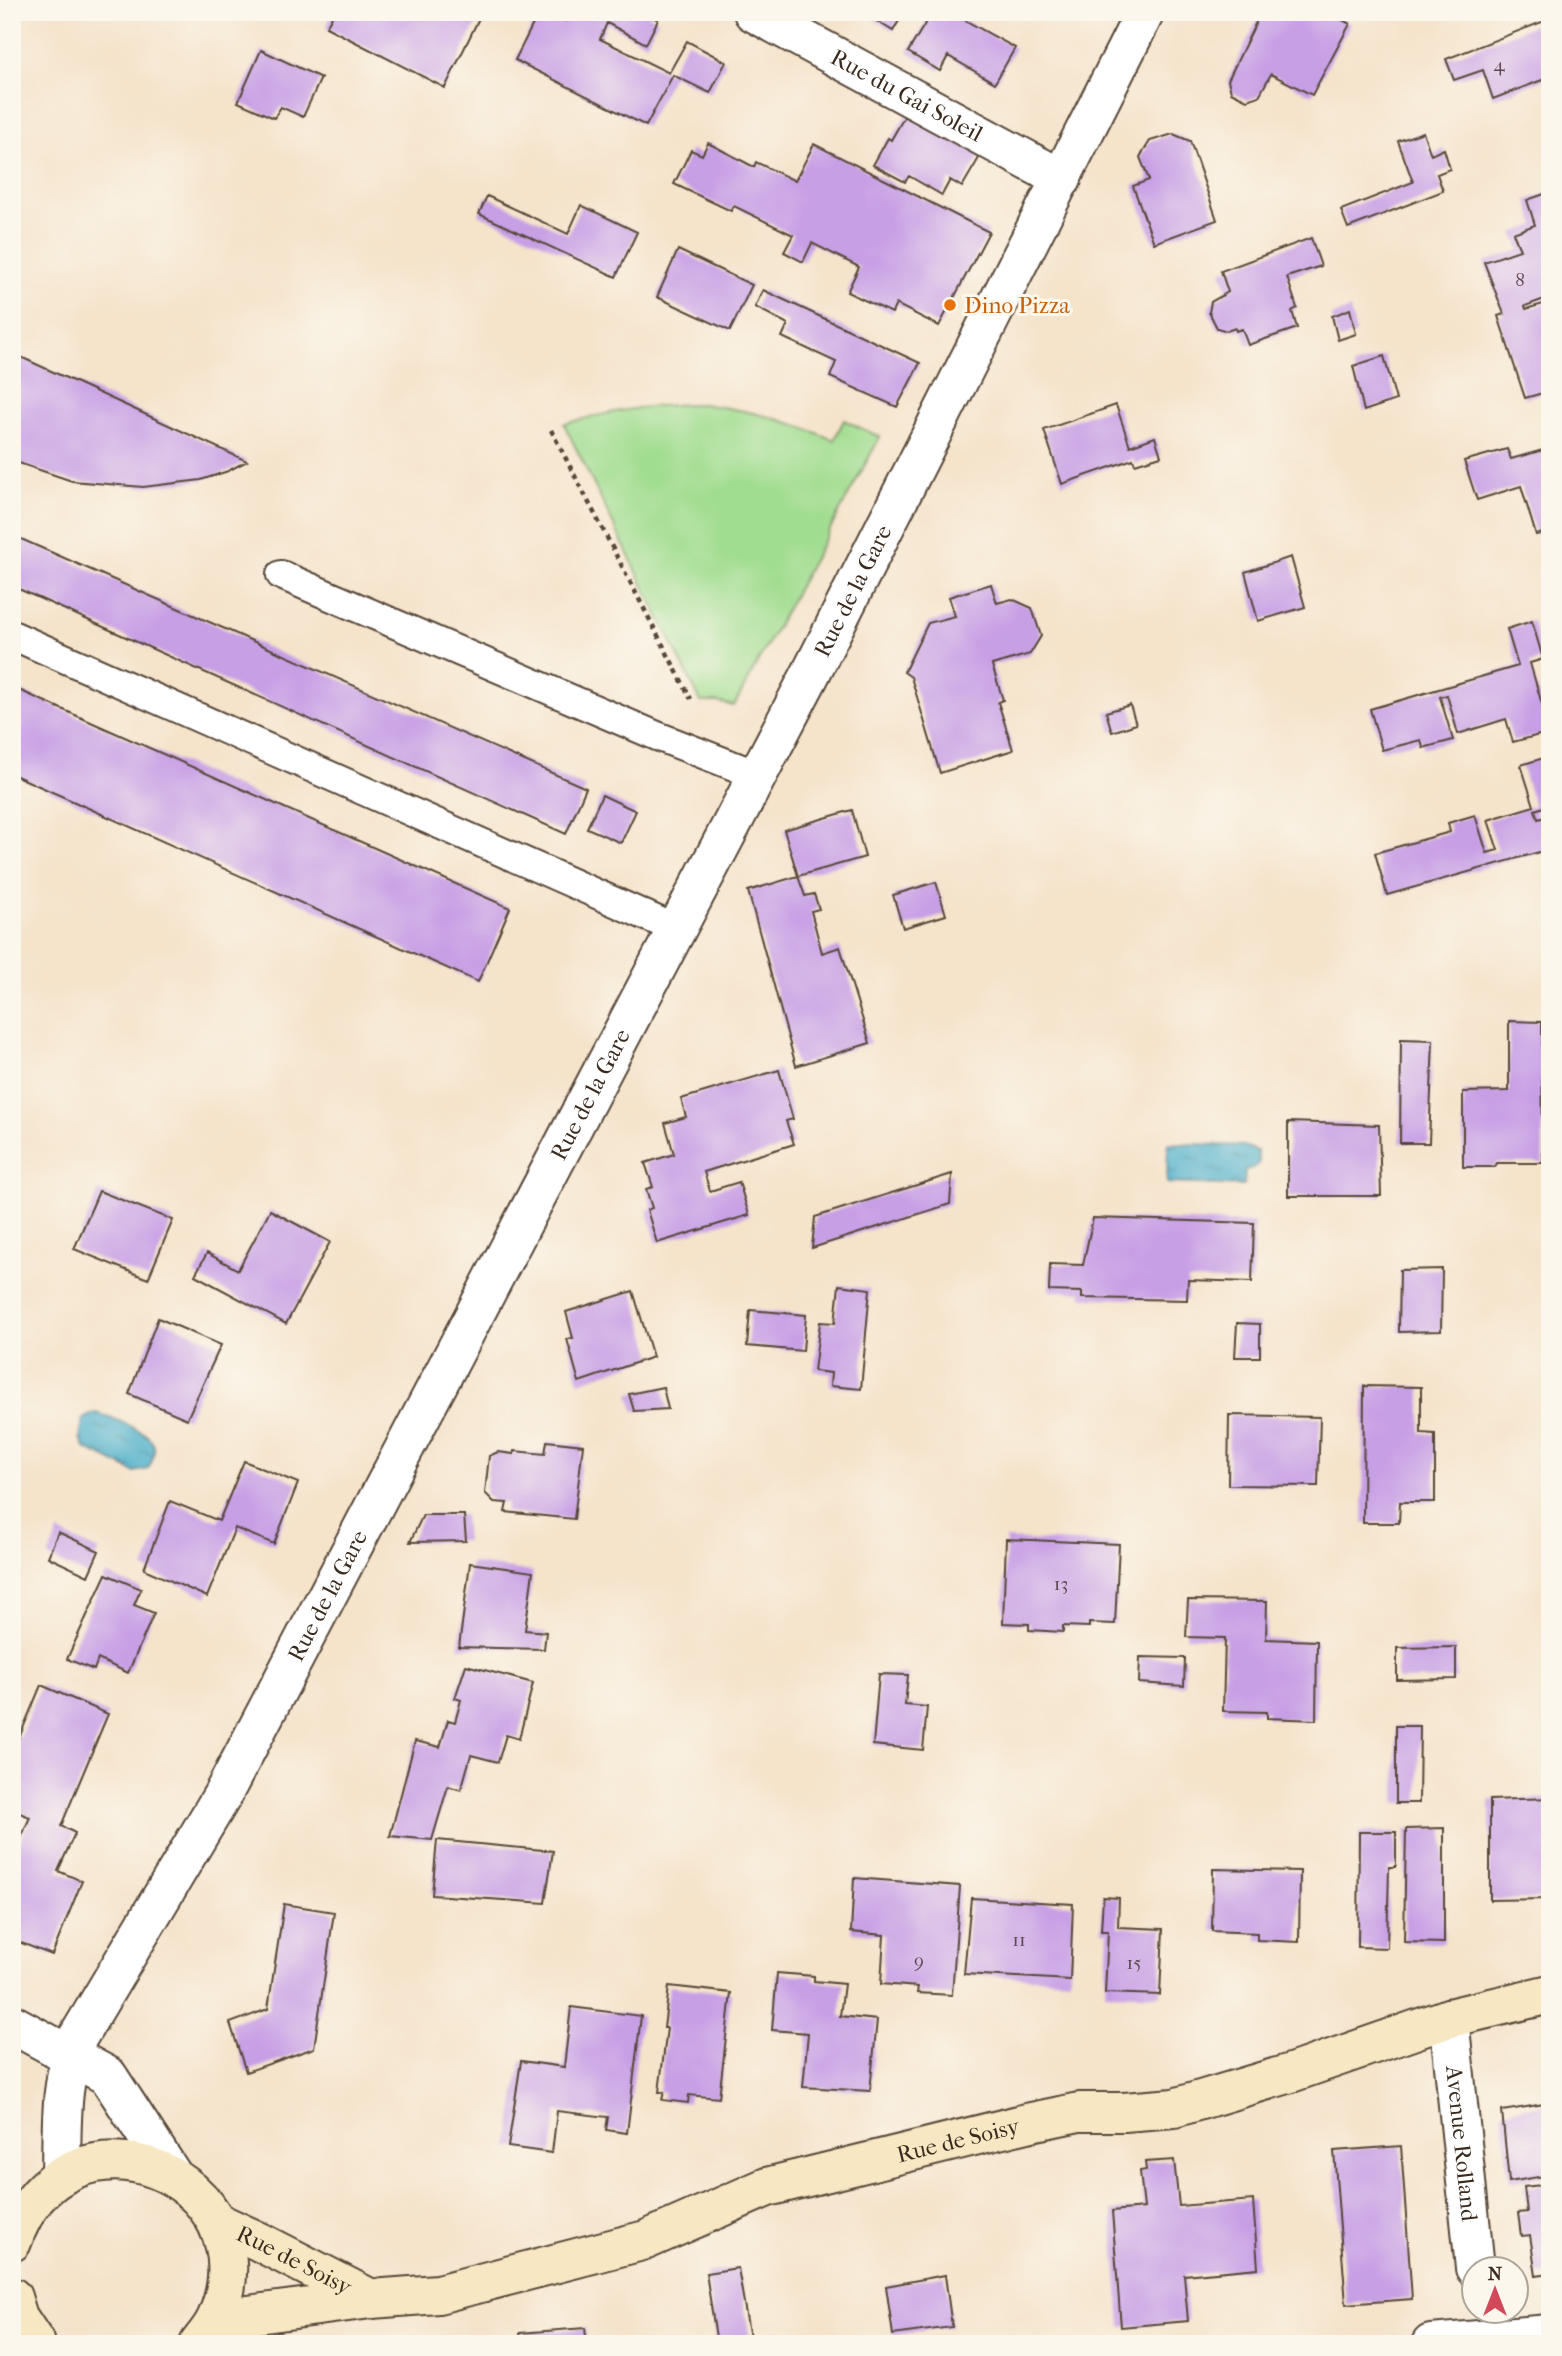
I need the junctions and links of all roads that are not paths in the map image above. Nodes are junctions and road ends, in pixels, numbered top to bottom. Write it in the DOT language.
graph roads {
  1 [pos="753,12"];
  2 [pos="1145,12"];
  3 [pos="1062,179"];
  4 [pos="281,575"];
  5 [pos="12,635"];
  6 [pos="757,775"];
  7 [pos="676,929"];
  8 [pos="1550,1994"];
  9 [pos="1449,2018"];
  10 [pos="12,2024"];
  11 [pos="70,2056"];
  12 [pos="61,2176"];
  13 [pos="173,2176"];
  14 [pos="217,2222"];
  15 [pos="12,2242"];
  16 [pos="1473,2254"];
  17 [pos="12,2297"];
  18 [pos="371,2299"];
  19 [pos="1480,2325"];
  20 [pos="208,2332"];
  21 [pos="1550,2334"];
  22 [pos="36,2344"];
  23 [pos="1432,2344"];
  1 -- 3 [label="street, Rue du Gai Soleil"];
  2 -- 3 [label="street, Rue de la Gare"];
  3 -- 6 [label="street, Rue de la Gare"];
  4 -- 6 [label="lane"];
  5 -- 7 [label="lane"];
  6 -- 7 [label="street, Rue de la Gare"];
  7 -- 11 [label="street, Rue de la Gare"];
  8 -- 9 [label="main road, Rue de Soisy"];
  9 -- 16 [label="street, Avenue Rolland"];
  9 -- 18 [label="main road, Rue de Soisy"];
  10 -- 11 [label="street"];
  11 -- 12 [label="street, Rue de la Gare"];
  11 -- 13 [label="street"];
  12 -- 13 [label="main road"];
  12 -- 15 [label="main road"];
  13 -- 14 [label="main road"];
  14 -- 18 [label="main road, Rue de Soisy"];
  14 -- 20 [label="main road"];
  17 -- 22 [label="main road"];
  18 -- 20 [label="main road, Rue de Soisy"];
  19 -- 21 [label="street"];
  19 -- 23 [label="street"];
}
